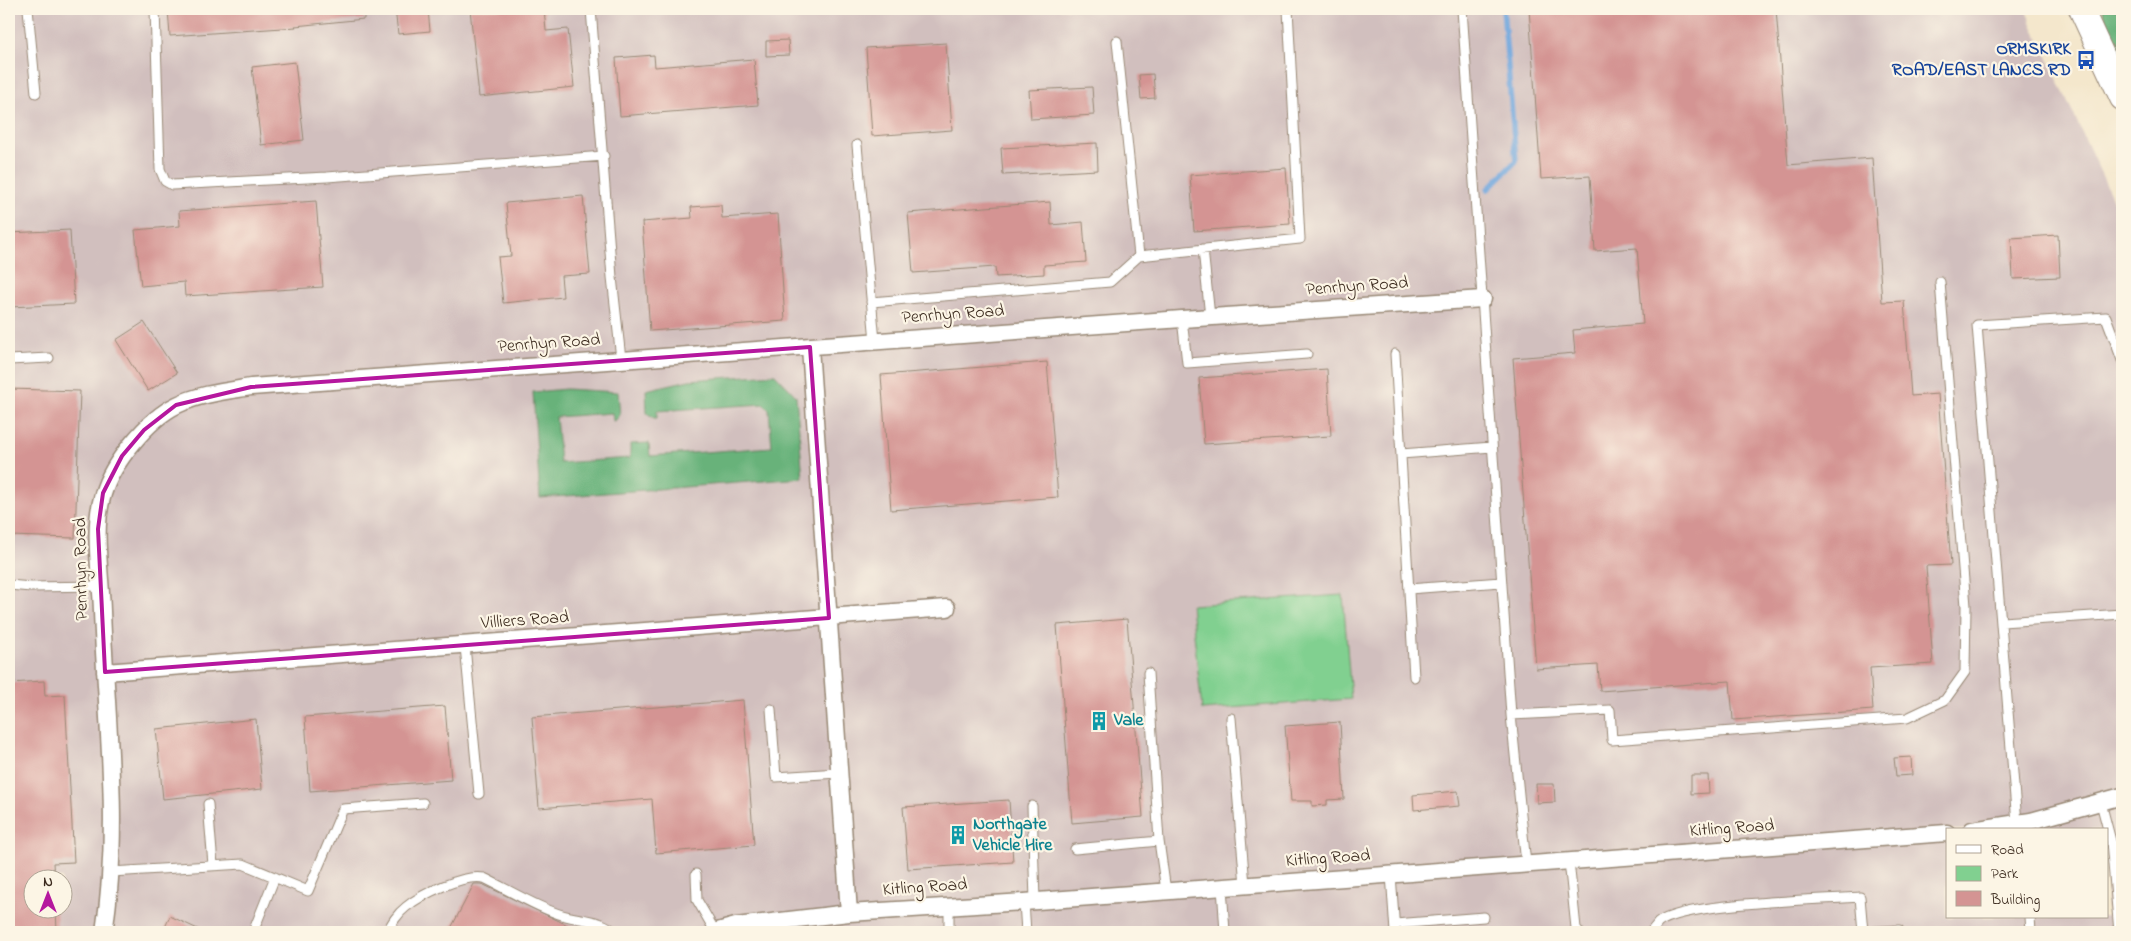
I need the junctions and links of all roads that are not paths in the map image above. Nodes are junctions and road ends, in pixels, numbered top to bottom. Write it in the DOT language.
graph roads {
  1 [pos="28,9"];
  2 [pos="155,9"];
  3 [pos="591,9"];
  4 [pos="1288,9"];
  5 [pos="1462,9"];
  6 [pos="2081,9"];
  7 [pos="1117,41"];
  8 [pos="36,93"];
  9 [pos="2122,98"];
  10 [pos="857,145"];
  11 [pos="604,156"];
  12 [pos="1203,249"];
  13 [pos="1139,256"];
  14 [pos="1940,282"];
  15 [pos="1483,299"];
  16 [pos="871,302"];
  17 [pos="1210,317"];
  18 [pos="1182,319"];
  19 [pos="875,341"];
  20 [pos="810,347"];
  21 [pos="1307,354"];
  22 [pos="1395,354"];
  23 [pos="49,358"];
  24 [pos="621,359"];
  25 [pos="9,360"];
  26 [pos="2122,360"];
  27 [pos="1492,447"];
  28 [pos="1401,454"];
  29 [pos="1501,582"];
  30 [pos="9,585"];
  31 [pos="102,586"];
  32 [pos="1409,589"];
  33 [pos="947,608"];
  34 [pos="2122,614"];
  35 [pos="829,618"];
  36 [pos="2002,622"];
  37 [pos="464,646"];
  38 [pos="105,672"];
  39 [pos="1148,673"];
  40 [pos="1414,677"];
  41 [pos="770,709"];
  42 [pos="1511,715"];
  43 [pos="1231,718"];
  44 [pos="838,773"];
  45 [pos="479,794"];
  46 [pos="2122,796"];
  47 [pos="2101,803"];
  48 [pos="208,804"];
  49 [pos="422,804"];
  50 [pos="1032,806"];
  51 [pos="2017,823"];
  52 [pos="1985,828"];
  53 [pos="2108,828"];
  54 [pos="2108,830"];
  55 [pos="1946,833"];
  56 [pos="1159,841"];
  57 [pos="1075,849"];
  58 [pos="1569,861"];
  59 [pos="1526,864"];
  60 [pos="213,865"];
  61 [pos="111,872"];
  62 [pos="696,874"];
  63 [pos="1391,874"];
  64 [pos="275,877"];
  65 [pos="2111,881"];
  66 [pos="1245,885"];
  67 [pos="1222,887"];
  68 [pos="1166,891"];
  69 [pos="1030,902"];
  70 [pos="949,907"];
  71 [pos="849,913"];
  72 [pos="1484,917"];
  73 [pos="2030,918"];
  74 [pos="1395,928"];
  75 [pos="1899,930"];
  76 [pos="104,932"];
  77 [pos="253,932"];
  78 [pos="387,932"];
  79 [pos="614,932"];
  80 [pos="714,932"];
  81 [pos="949,932"];
  82 [pos="1026,932"];
  83 [pos="1225,932"];
  84 [pos="1579,932"];
  85 [pos="1651,932"];
  86 [pos="2031,932"];
  87 [pos="2119,932"];
  1 -- 8 [label="lane"];
  2 -- 11 [label="lane"];
  3 -- 11 [label="lane"];
  4 -- 12 [label="lane"];
  5 -- 15 [label="lane"];
  6 -- 9 [label="street"];
  7 -- 13 [label="lane"];
  10 -- 16 [label="lane"];
  11 -- 24 [label="lane"];
  12 -- 13 [label="lane"];
  12 -- 17 [label="lane"];
  13 -- 16 [label="lane"];
  14 -- 42 [label="lane"];
  15 -- 17 [label="street, Penrhyn Road"];
  15 -- 27 [label="lane"];
  16 -- 19 [label="lane"];
  17 -- 18 [label="street, Penrhyn Road"];
  18 -- 19 [label="street, Penrhyn Road"];
  18 -- 21 [label="lane"];
  19 -- 20 [label="street, Penrhyn Road"];
  20 -- 24 [label="street, Penrhyn Road"];
  20 -- 35 [label="street"];
  22 -- 28 [label="lane"];
  23 -- 25 [label="lane"];
  24 -- 31 [label="street, Penrhyn Road"];
  26 -- 36 [label="lane"];
  27 -- 28 [label="lane"];
  27 -- 29 [label="lane"];
  28 -- 32 [label="lane"];
  29 -- 32 [label="lane"];
  29 -- 42 [label="lane"];
  30 -- 31 [label="lane"];
  31 -- 38 [label="street, Penrhyn Road"];
  32 -- 40 [label="lane"];
  33 -- 35 [label="street, Villiers Road"];
  34 -- 36 [label="lane"];
  35 -- 37 [label="street, Villiers Road"];
  35 -- 44 [label="street"];
  36 -- 51 [label="lane"];
  37 -- 38 [label="street, Villiers Road"];
  37 -- 45 [label="lane"];
  38 -- 61 [label="street, Penrhyn Road"];
  39 -- 56 [label="lane"];
  41 -- 44 [label="lane"];
  42 -- 59 [label="lane"];
  43 -- 66 [label="lane"];
  44 -- 71 [label="street"];
  46 -- 47 [label="street"];
  47 -- 51 [label="street"];
  47 -- 53 [label="lane"];
  48 -- 60 [label="lane"];
  49 -- 64 [label="lane"];
  50 -- 69 [label="lane"];
  51 -- 52 [label="street"];
  54 -- 65 [label="lane"];
  55 -- 58 [label="street, Kitling Road"];
  56 -- 57 [label="lane"];
  56 -- 68 [label="lane"];
  58 -- 59 [label="street, Kitling Road"];
  58 -- 84 [label="lane"];
  59 -- 63 [label="street, Kitling Road"];
  60 -- 61 [label="lane"];
  60 -- 64 [label="lane"];
  61 -- 76 [label="street, Penrhyn Road"];
  62 -- 80 [label="lane"];
  63 -- 66 [label="street, Kitling Road"];
  63 -- 74 [label="lane"];
  64 -- 77 [label="lane"];
  65 -- 87 [label="lane"];
  66 -- 67 [label="street, Kitling Road"];
  67 -- 68 [label="street, Kitling Road"];
  67 -- 83 [label="lane"];
  68 -- 69 [label="street, Kitling Road"];
  69 -- 70 [label="street, Kitling Road"];
  69 -- 82 [label="lane"];
  70 -- 71 [label="street, Kitling Road"];
  70 -- 81 [label="lane"];
  71 -- 80 [label="street, Kitling Road"];
  72 -- 74 [label="lane"];
  73 -- 86 [label="lane"];
  75 -- 85 [label="lane"];
  78 -- 79 [label="lane"];
}
